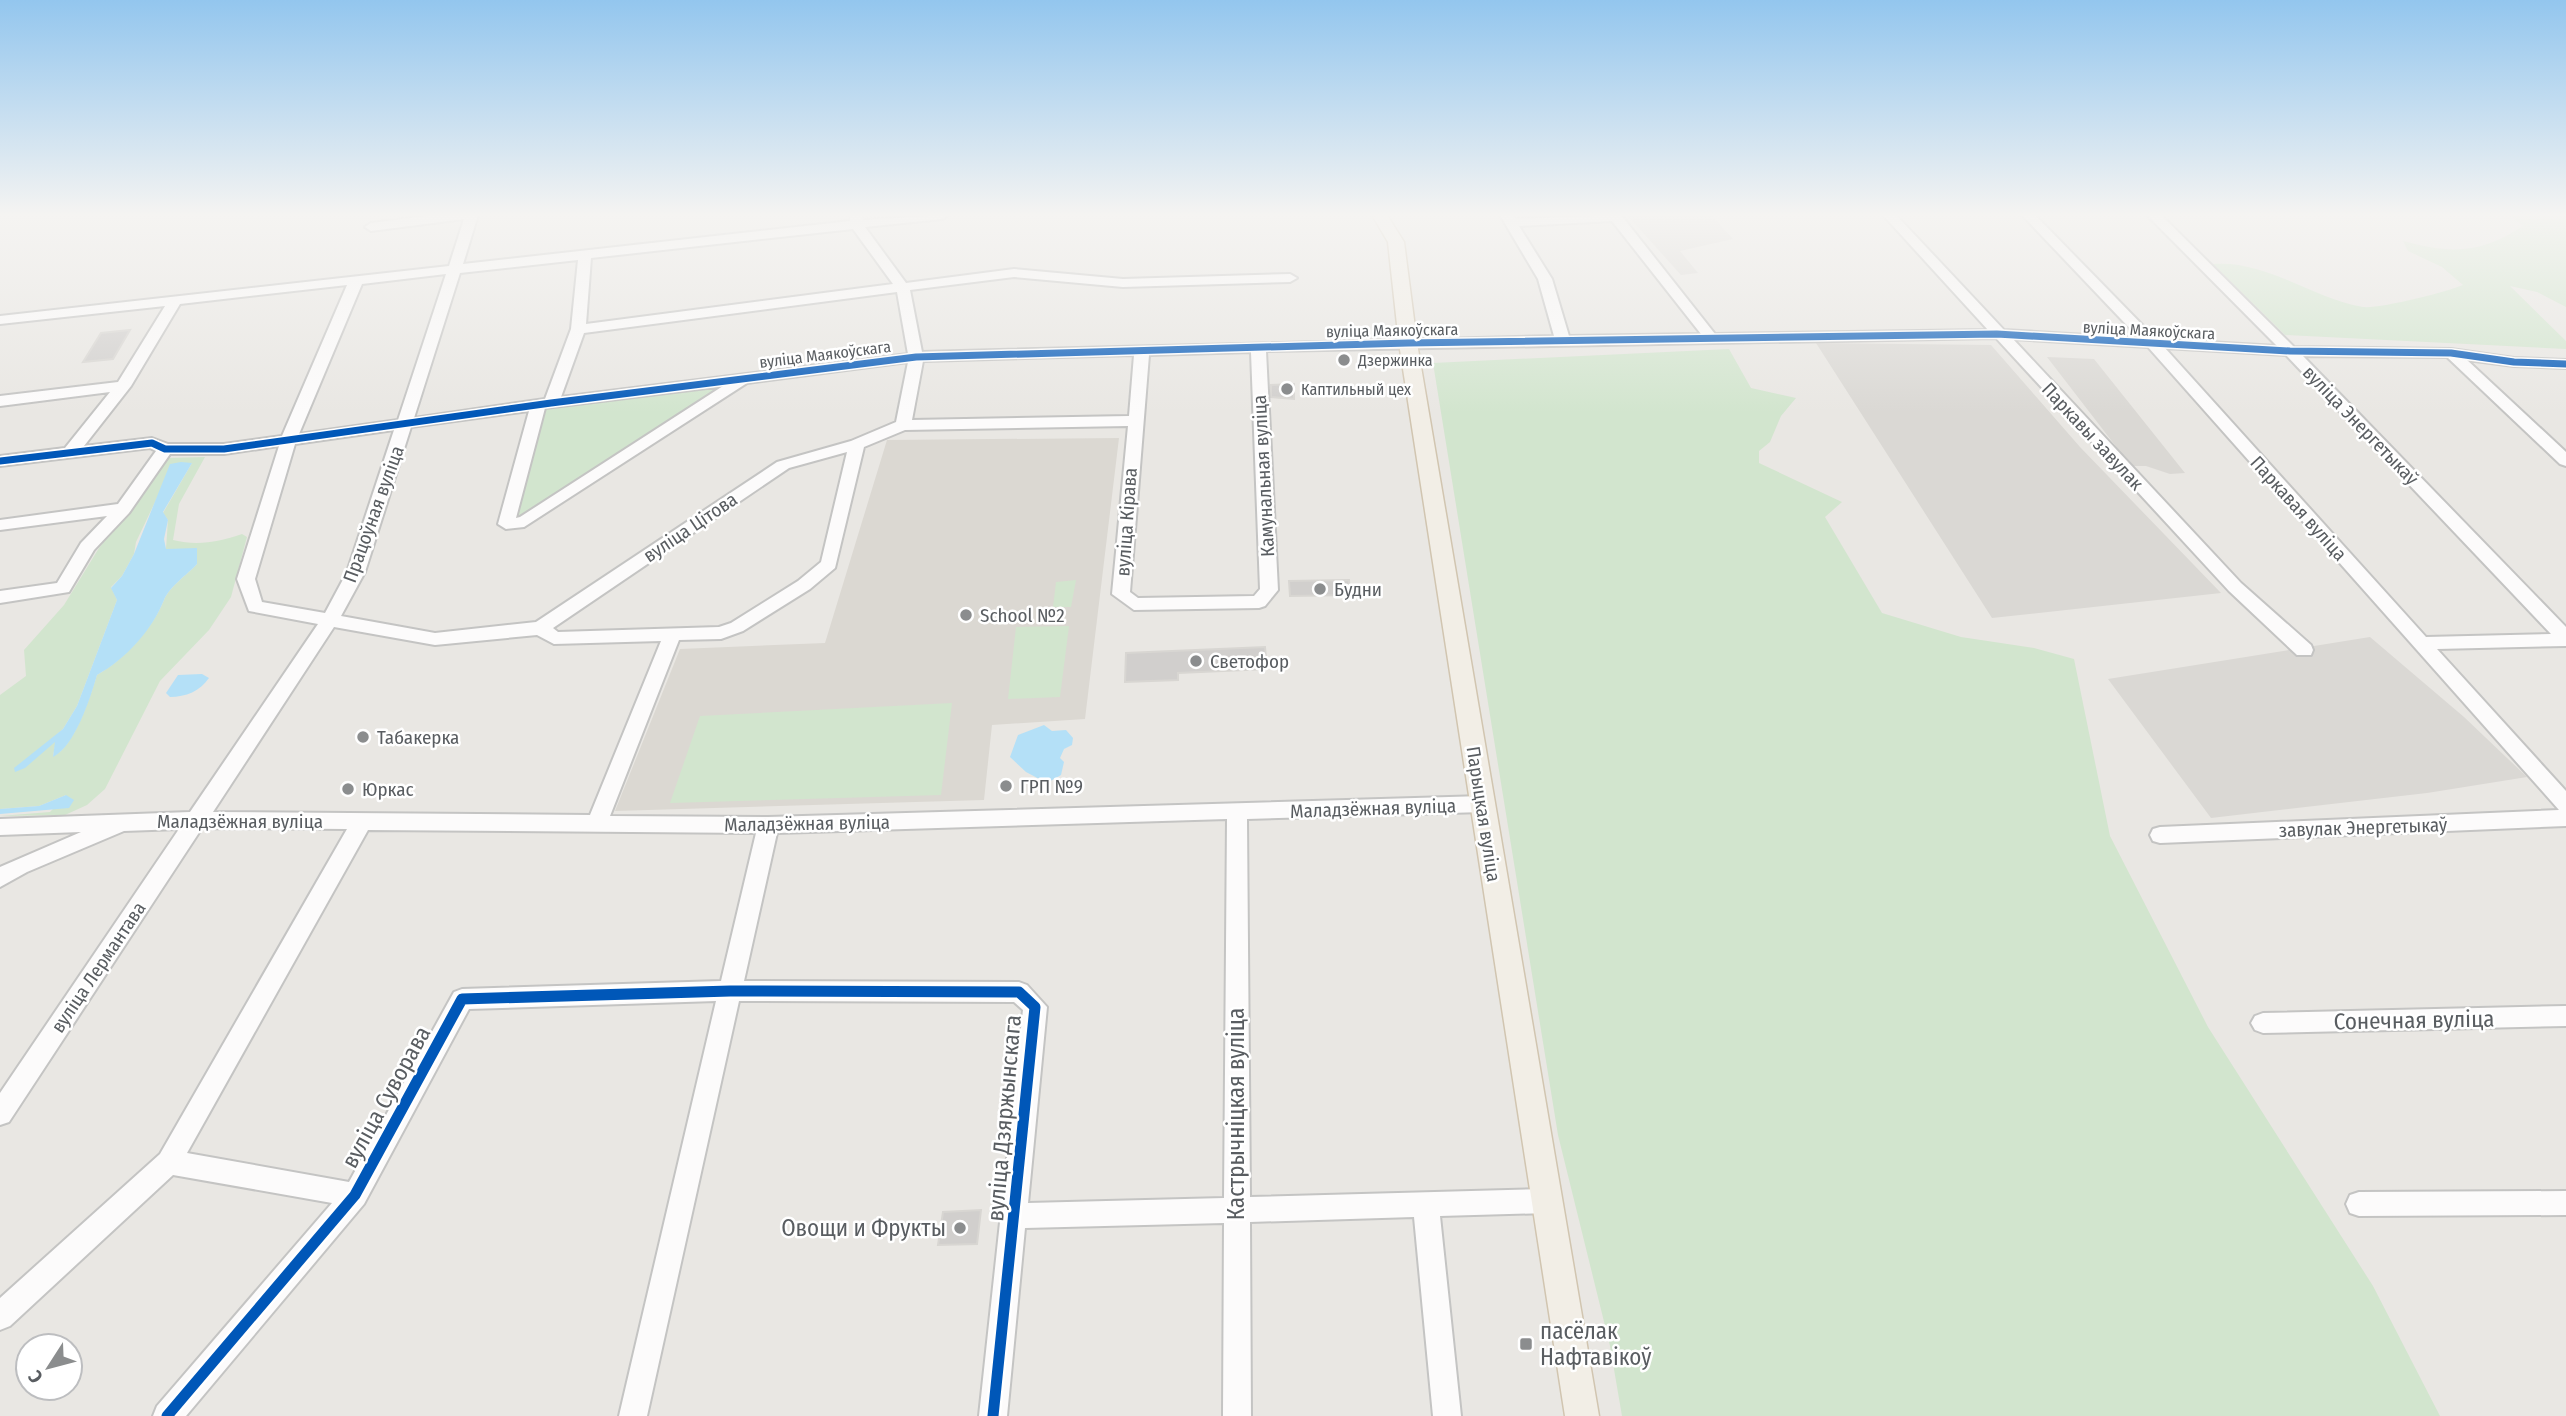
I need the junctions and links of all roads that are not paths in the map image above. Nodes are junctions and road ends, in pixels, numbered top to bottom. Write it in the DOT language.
graph roads {
  1 [pos="356,281"];
  2 [pos="450,281"];
  3 [pos="583,281"];
  4 [pos="898,281"];
  5 [pos="954,281"];
  6 [pos="1102,281"];
  7 [pos="1187,281"];
  8 [pos="1401,281"];
  9 [pos="1546,281"];
  10 [pos="1666,281"];
  11 [pos="1949,281"];
  12 [pos="2092,281"];
  13 [pos="2220,281"];
  14 [pos="903,288"];
  15 [pos="175,301"];
  16 [pos="0,320"];
  17 [pos="578,328"];
  18 [pos="1997,334"];
  19 [pos="1711,338"];
  20 [pos="1563,341"];
  21 [pos="1409,343"];
  22 [pos="2154,345"];
  23 [pos="1258,347"];
  24 [pos="1142,350"];
  25 [pos="2290,351"];
  26 [pos="2451,353"];
  27 [pos="916,357"];
  28 [pos="2566,364"];
  29 [pos="744,379"];
  30 [pos="123,386"];
  31 [pos="0,401"];
  32 [pos="544,404"];
  33 [pos="1133,421"];
  34 [pos="405,423"];
  35 [pos="903,425"];
  36 [pos="289,438"];
  37 [pos="857,444"];
  38 [pos="165,449"];
  39 [pos="71,452"];
  40 [pos="0,461"];
  41 [pos="2566,461"];
  42 [pos="123,509"];
  43 [pos="0,526"];
  44 [pos="0,597"];
  45 [pos="1259,602"];
  46 [pos="330,620"];
  47 [pos="540,628"];
  48 [pos="672,636"];
  49 [pos="2566,639"];
  50 [pos="2419,643"];
  51 [pos="2304,650"];
  52 [pos="1483,804"];
  53 [pos="2566,805"];
  54 [pos="1237,811"];
  55 [pos="2566,818"];
  56 [pos="363,820"];
  57 [pos="196,821"];
  58 [pos="130,822"];
  59 [pos="597,823"];
  60 [pos="768,825"];
  61 [pos="0,827"];
  62 [pos="2160,835"];
  63 [pos="0,878"];
  64 [pos="730,991"];
  65 [pos="2566,1016"];
  66 [pos="2263,1023"];
  67 [pos="0,1114"];
  68 [pos="169,1162"];
  69 [pos="355,1195"];
  70 [pos="1547,1201"];
  71 [pos="2566,1203"];
  72 [pos="2359,1204"];
  73 [pos="1426,1205"];
  74 [pos="1236,1210"];
  75 [pos="1014,1216"];
  76 [pos="0,1315"];
  77 [pos="167,1416"];
  78 [pos="633,1416"];
  79 [pos="993,1416"];
  80 [pos="1237,1416"];
  81 [pos="1447,1416"];
  82 [pos="1582,1416"];
  1 -- 15 [label="street"];
  1 -- 36 [label="street"];
  2 -- 34 [label="street, Працоўная вуліца"];
  3 -- 17 [label="street"];
  4 -- 14 [label="street"];
  5 -- 14 [label="street"];
  6 -- 7 [label="street"];
  8 -- 21 [label="main road, Парыцкая вуліца"];
  9 -- 20 [label="street"];
  10 -- 19 [label="street"];
  11 -- 18 [label="street, Паркавы завулак"];
  12 -- 22 [label="street, Паркавая вуліца"];
  13 -- 25 [label="street, вуліца Энергетыкаў"];
  14 -- 17 [label="street"];
  14 -- 27 [label="street"];
  15 -- 16 [label="street"];
  15 -- 30 [label="street"];
  17 -- 32 [label="street"];
  18 -- 19 [label="street, вуліца Маякоўскага"];
  18 -- 22 [label="street, вуліца Маякоўскага"];
  18 -- 51 [label="street, Паркавы завулак"];
  19 -- 20 [label="street, вуліца Маякоўскага"];
  20 -- 21 [label="street, вуліца Маякоўскага"];
  21 -- 23 [label="street, вуліца Маякоўскага"];
  21 -- 52 [label="main road, Парыцкая вуліца"];
  22 -- 25 [label="street, вуліца Маякоўскага"];
  22 -- 50 [label="street, Паркавая вуліца"];
  23 -- 24 [label="street, вуліца Маякоўскага"];
  23 -- 45 [label="street, Камунальная вуліца"];
  24 -- 27 [label="street, вуліца Маякоўскага"];
  24 -- 33 [label="street, вуліца Кірава"];
  25 -- 26 [label="street, вуліца Маякоўскага"];
  25 -- 49 [label="street, вуліца Энергетыкаў"];
  26 -- 28 [label="street, вуліца Маякоўскага"];
  26 -- 41 [label="street"];
  27 -- 29 [label="street, вуліца Маякоўскага"];
  27 -- 35 [label="street"];
  29 -- 32 [label="street, вуліца Маякоўскага"];
  29 -- 32 [label="street"];
  30 -- 31 [label="street"];
  30 -- 39 [label="street"];
  32 -- 34 [label="street, вуліца Маякоўскага"];
  33 -- 35 [label="street, вуліца Цітова"];
  33 -- 45 [label="street, вуліца Кірава"];
  34 -- 36 [label="street, вуліца Маякоўскага"];
  34 -- 46 [label="street, Працоўная вуліца"];
  35 -- 37 [label="street, вуліца Цітова"];
  36 -- 38 [label="street, вуліца Маякоўскага"];
  36 -- 46 [label="street, вуліца Цітова"];
  37 -- 47 [label="street, вуліца Цітова"];
  37 -- 48 [label="street"];
  38 -- 39 [label="street, вуліца Маякоўскага"];
  38 -- 42 [label="street"];
  39 -- 40 [label="street, вуліца Маякоўскага"];
  42 -- 43 [label="street"];
  42 -- 44 [label="street"];
  46 -- 47 [label="street, вуліца Цітова"];
  46 -- 57 [label="street, Працоўная вуліца"];
  47 -- 48 [label="street"];
  48 -- 59 [label="street"];
  49 -- 50 [label="street"];
  50 -- 53 [label="street, Паркавая вуліца"];
  52 -- 54 [label="street, Маладзёжная вуліца"];
  52 -- 70 [label="main road, Парыцкая вуліца"];
  54 -- 60 [label="street, Маладзёжная вуліца"];
  54 -- 74 [label="street, Кастрычніцкая вуліца"];
  55 -- 62 [label="street, завулак Энергетыкаў"];
  56 -- 57 [label="street, Маладзёжная вуліца"];
  56 -- 59 [label="street, Маладзёжная вуліца"];
  56 -- 68 [label="street"];
  57 -- 58 [label="street, Маладзёжная вуліца"];
  57 -- 67 [label="street, вуліца Лермантава"];
  58 -- 61 [label="street, Маладзёжная вуліца"];
  58 -- 63 [label="street"];
  59 -- 60 [label="street, Маладзёжная вуліца"];
  60 -- 64 [label="street"];
  64 -- 69 [label="street, вуліца Суворава"];
  64 -- 75 [label="street, вуліца Дзяржынскага"];
  64 -- 78 [label="street"];
  65 -- 66 [label="street, Сонечная вуліца"];
  68 -- 69 [label="street"];
  68 -- 76 [label="street"];
  69 -- 77 [label="street, вуліца Суворава"];
  70 -- 73 [label="street"];
  70 -- 82 [label="main road, Парыцкая вуліца"];
  71 -- 72 [label="street"];
  73 -- 74 [label="street"];
  73 -- 81 [label="street"];
  74 -- 75 [label="street"];
  74 -- 80 [label="street, Кастрычніцкая вуліца"];
  75 -- 79 [label="street, вуліца Дзяржынскага"];
}
